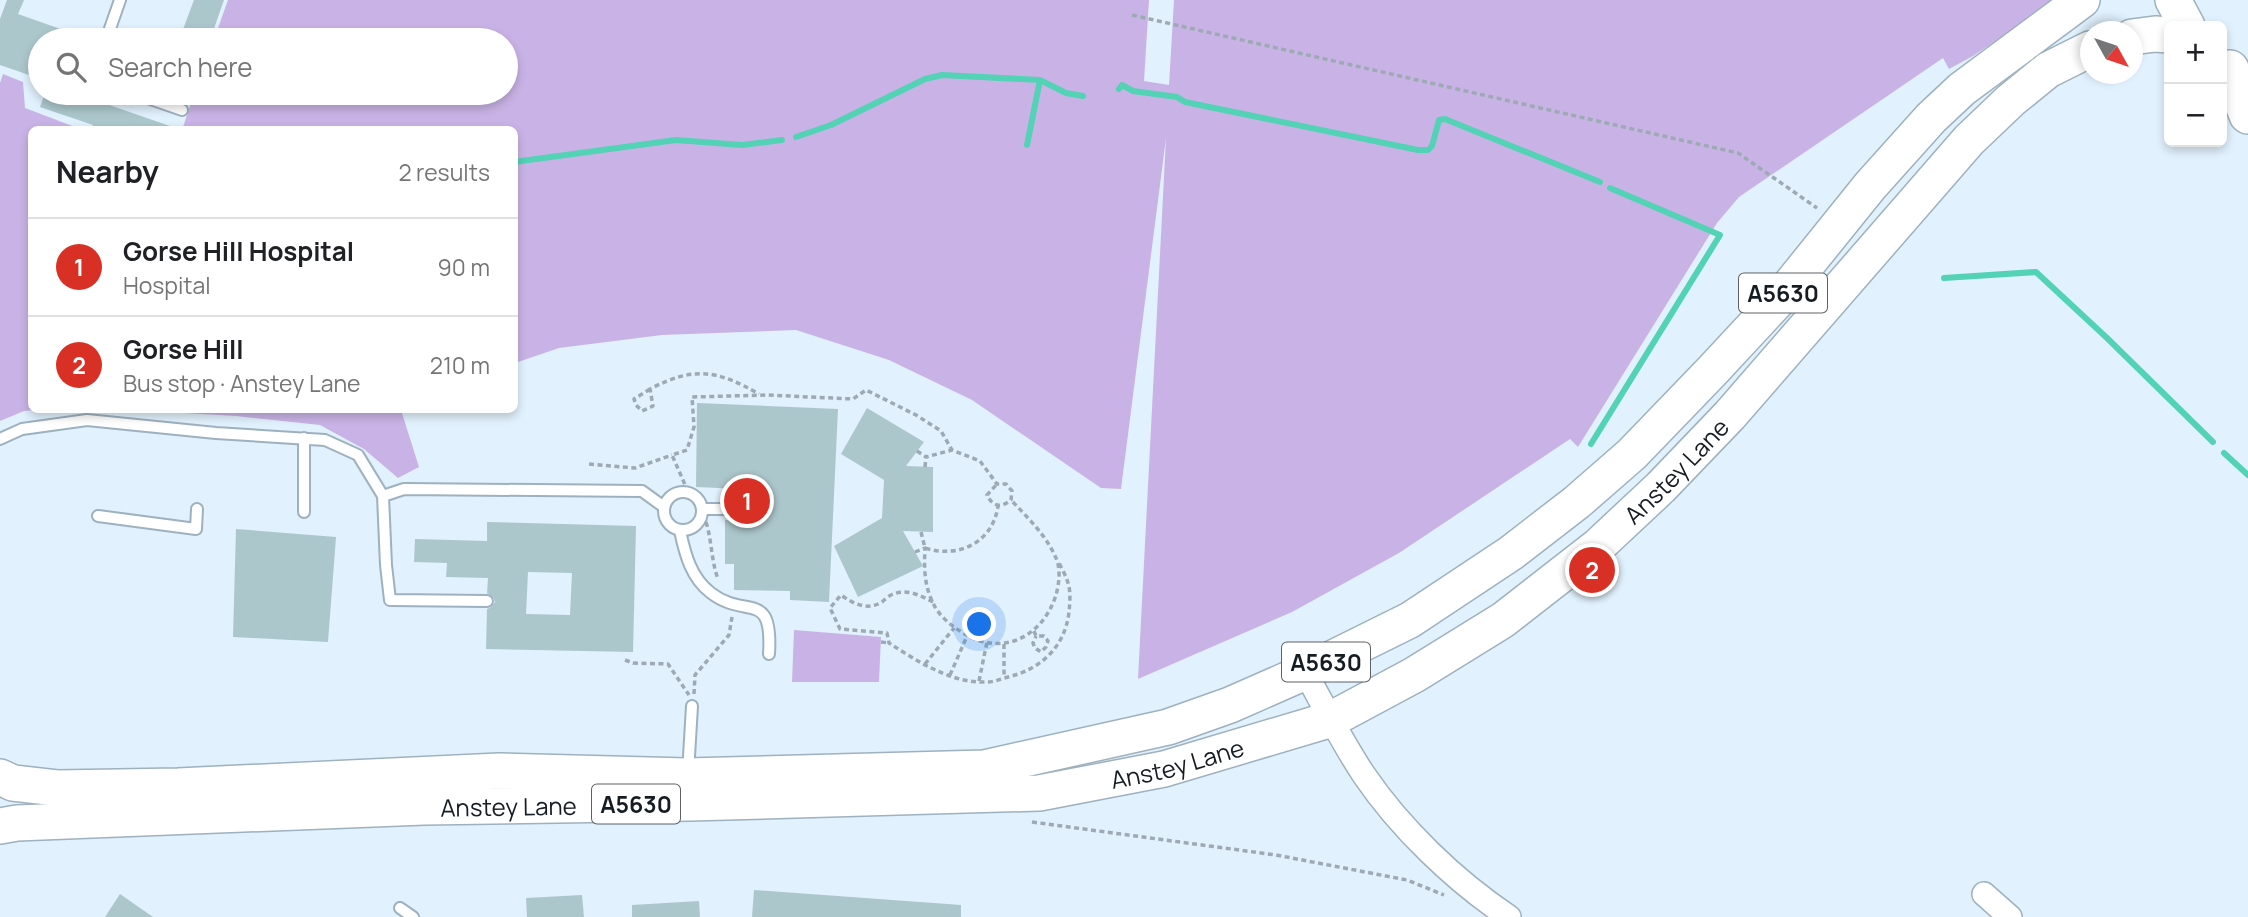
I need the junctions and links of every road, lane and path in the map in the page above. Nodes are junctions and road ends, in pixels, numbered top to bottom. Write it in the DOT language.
graph roads {
  1 [pos="120,0"];
  2 [pos="2082,0"];
  3 [pos="2173,0"];
  4 [pos="1132,15"];
  5 [pos="2184,21"];
  6 [pos="110,28"];
  7 [pos="2164,35"];
  8 [pos="2143,36"];
  9 [pos="2080,54"];
  10 [pos="2233,69"];
  11 [pos="168,105"];
  12 [pos="182,110"];
  13 [pos="2248,115"];
  14 [pos="1839,224"];
  15 [pos="650,389"];
  16 [pos="760,395"];
  17 [pos="304,438"];
  18 [pos="0,439"];
  19 [pos="952,450"];
  20 [pos="917,451"];
  21 [pos="672,455"];
  22 [pos="926,457"];
  23 [pos="589,464"];
  24 [pos="925,467"];
  25 [pos="997,484"];
  26 [pos="684,492"];
  27 [pos="383,496"];
  28 [pos="1011,500"];
  29 [pos="998,506"];
  30 [pos="664,507"];
  31 [pos="197,509"];
  32 [pos="702,509"];
  33 [pos="740,509"];
  34 [pos="304,512"];
  35 [pos="98,516"];
  36 [pos="680,531"];
  37 [pos="921,532"];
  38 [pos="925,548"];
  39 [pos="915,552"];
  40 [pos="1058,561"];
  41 [pos="487,601"];
  42 [pos="933,602"];
  43 [pos="954,628"];
  44 [pos="1035,634"];
  45 [pos="967,636"];
  46 [pos="881,642"];
  47 [pos="987,642"];
  48 [pos="889,643"];
  49 [pos="1004,644"];
  50 [pos="1046,647"];
  51 [pos="769,654"];
  52 [pos="1051,654"];
  53 [pos="625,660"];
  54 [pos="925,664"];
  55 [pos="1305,672"];
  56 [pos="950,675"];
  57 [pos="1004,678"];
  58 [pos="979,681"];
  59 [pos="692,706"];
  60 [pos="1332,719"];
  61 [pos="687,776"];
  62 [pos="0,777"];
  63 [pos="1022,820"];
  64 [pos="0,826"];
  65 [pos="1474,894"];
  66 [pos="1984,894"];
  67 [pos="400,908"];
  68 [pos="413,917"];
  69 [pos="1509,917"];
  70 [pos="2010,917"];
  1 -- 6 [label="lane"];
  2 -- 14 [label="main road, Anstey Lane / A5630"];
  3 -- 5 [label="main road"];
  4 -- 14 [label="path"];
  7 -- 8 [label="main road"];
  9 -- 60 [label="main road, Anstey Lane / A5630"];
  10 -- 13 [label="highway"];
  11 -- 12 [label="lane"];
  14 -- 55 [label="main road, Anstey Lane / A5630"];
  15 -- 15 [label="path"];
  15 -- 16 [label="path"];
  16 -- 19 [label="path"];
  16 -- 21 [label="path"];
  17 -- 18 [label="lane"];
  17 -- 27 [label="lane"];
  17 -- 34 [label="lane"];
  19 -- 22 [label="path"];
  19 -- 25 [label="path"];
  20 -- 22 [label="path"];
  21 -- 23 [label="path"];
  21 -- 26 [label="path"];
  22 -- 24 [label="path"];
  25 -- 28 [label="path"];
  25 -- 29 [label="path"];
  26 -- 30 [label="lane"];
  26 -- 32 [label="lane"];
  27 -- 30 [label="lane"];
  27 -- 41 [label="lane"];
  28 -- 29 [label="path"];
  28 -- 40 [label="path"];
  29 -- 38 [label="path"];
  30 -- 36 [label="lane"];
  31 -- 35 [label="lane"];
  32 -- 33 [label="lane"];
  32 -- 36 [label="lane"];
  36 -- 51 [label="lane"];
  37 -- 38 [label="path"];
  38 -- 39 [label="path"];
  38 -- 42 [label="path"];
  40 -- 44 [label="path"];
  40 -- 52 [label="path"];
  42 -- 43 [label="path"];
  42 -- 48 [label="path"];
  43 -- 45 [label="path"];
  43 -- 54 [label="path"];
  44 -- 49 [label="path"];
  44 -- 50 [label="path"];
  44 -- 50 [label="path"];
  45 -- 47 [label="path"];
  45 -- 56 [label="path"];
  46 -- 48 [label="path"];
  47 -- 49 [label="path"];
  47 -- 58 [label="path"];
  48 -- 54 [label="path"];
  49 -- 57 [label="path"];
  50 -- 52 [label="path"];
  52 -- 57 [label="path"];
  53 -- 59 [label="path"];
  54 -- 56 [label="path"];
  55 -- 60 [label="street"];
  55 -- 61 [label="main road, Anstey Lane / A5630"];
  56 -- 58 [label="path"];
  57 -- 58 [label="path"];
  59 -- 61 [label="lane"];
  60 -- 64 [label="main road, Anstey Lane / A5630"];
  60 -- 65 [label="street"];
  61 -- 62 [label="main road, A5630"];
  63 -- 65 [label="path"];
  65 -- 69 [label="street"];
  66 -- 70 [label="street"];
  67 -- 68 [label="lane"];
}
